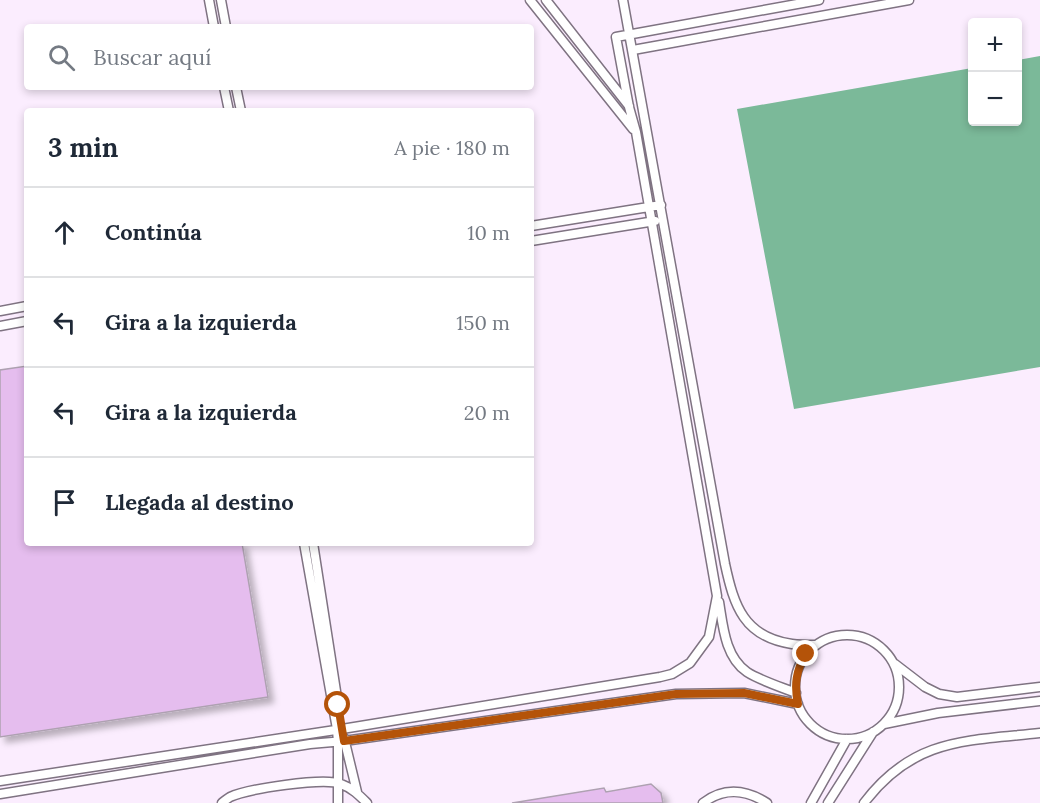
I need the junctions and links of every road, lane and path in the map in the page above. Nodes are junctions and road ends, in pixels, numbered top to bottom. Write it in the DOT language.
graph roads {
  1 [pos="209,0"];
  2 [pos="221,0"];
  3 [pos="530,0"];
  4 [pos="546,0"];
  5 [pos="623,0"];
  6 [pos="819,0"];
  7 [pos="909,0"];
  8 [pos="213,24"];
  9 [pos="225,24"];
  10 [pos="630,34"];
  11 [pos="633,50"];
  12 [pos="224,90"];
  13 [pos="236,90"];
  14 [pos="629,107"];
  15 [pos="228,108"];
  16 [pos="240,108"];
  17 [pos="647,131"];
  18 [pos="636,132"];
  19 [pos="661,205"];
  20 [pos="649,207"];
  21 [pos="664,219"];
  22 [pos="651,221"];
  23 [pos="534,226"];
  24 [pos="534,240"];
  25 [pos="24,306"];
  26 [pos="0,310"];
  27 [pos="24,322"];
  28 [pos="0,326"];
  29 [pos="305,546"];
  30 [pos="313,546"];
  31 [pos="717,596"];
  32 [pos="816,645"];
  33 [pos="895,664"];
  34 [pos="1040,687"];
  35 [pos="796,693"];
  36 [pos="1040,701"];
  37 [pos="798,704"];
  38 [pos="884,724"];
  39 [pos="340,729"];
  40 [pos="873,732"];
  41 [pos="1040,733"];
  42 [pos="847,739"];
  43 [pos="341,741"];
  44 [pos="0,782"];
  45 [pos="339,783"];
  46 [pos="877,787"];
  47 [pos="357,792"];
  48 [pos="0,794"];
  49 [pos="222,803"];
  50 [pos="338,803"];
  51 [pos="367,803"];
  52 [pos="703,803"];
  53 [pos="767,803"];
  54 [pos="811,803"];
  55 [pos="828,803"];
  56 [pos="864,803"];
  57 [pos="870,803"];
  1 -- 8 [label="lane"];
  2 -- 9 [label="lane"];
  3 -- 18 [label="lane"];
  4 -- 14 [label="lane"];
  5 -- 10 [label="lane"];
  6 -- 10 [label="lane"];
  7 -- 11 [label="lane"];
  10 -- 11 [label="lane"];
  10 -- 14 [label="lane"];
  11 -- 17 [label="lane"];
  12 -- 15 [label="lane"];
  13 -- 16 [label="lane"];
  14 -- 17 [label="lane"];
  14 -- 18 [label="lane"];
  17 -- 19 [label="lane"];
  18 -- 20 [label="lane"];
  19 -- 20 [label="lane"];
  19 -- 21 [label="lane"];
  20 -- 22 [label="lane"];
  20 -- 23 [label="lane"];
  21 -- 22 [label="lane"];
  21 -- 32 [label="lane"];
  22 -- 24 [label="lane"];
  22 -- 31 [label="lane"];
  25 -- 26 [label="lane"];
  27 -- 28 [label="lane"];
  29 -- 39 [label="lane"];
  30 -- 39 [label="lane"];
  31 -- 35 [label="lane"];
  31 -- 39 [label="lane"];
  32 -- 33 [label="lane"];
  32 -- 35 [label="lane"];
  33 -- 34 [label="lane"];
  33 -- 38 [label="lane"];
  35 -- 37 [label="lane"];
  36 -- 38 [label="lane"];
  37 -- 42 [label="lane"];
  37 -- 43 [label="lane"];
  38 -- 40 [label="lane"];
  39 -- 43 [label="lane"];
  39 -- 44 [label="lane"];
  40 -- 42 [label="lane"];
  40 -- 55 [label="lane"];
  41 -- 46 [label="lane"];
  42 -- 54 [label="lane"];
  43 -- 45 [label="lane"];
  43 -- 47 [label="lane"];
  43 -- 48 [label="lane"];
  45 -- 47 [label="lane"];
  45 -- 49 [label="lane"];
  45 -- 50 [label="lane"];
  46 -- 56 [label="lane"];
  46 -- 57 [label="lane"];
  47 -- 51 [label="lane"];
  52 -- 53 [label="lane"];
}
